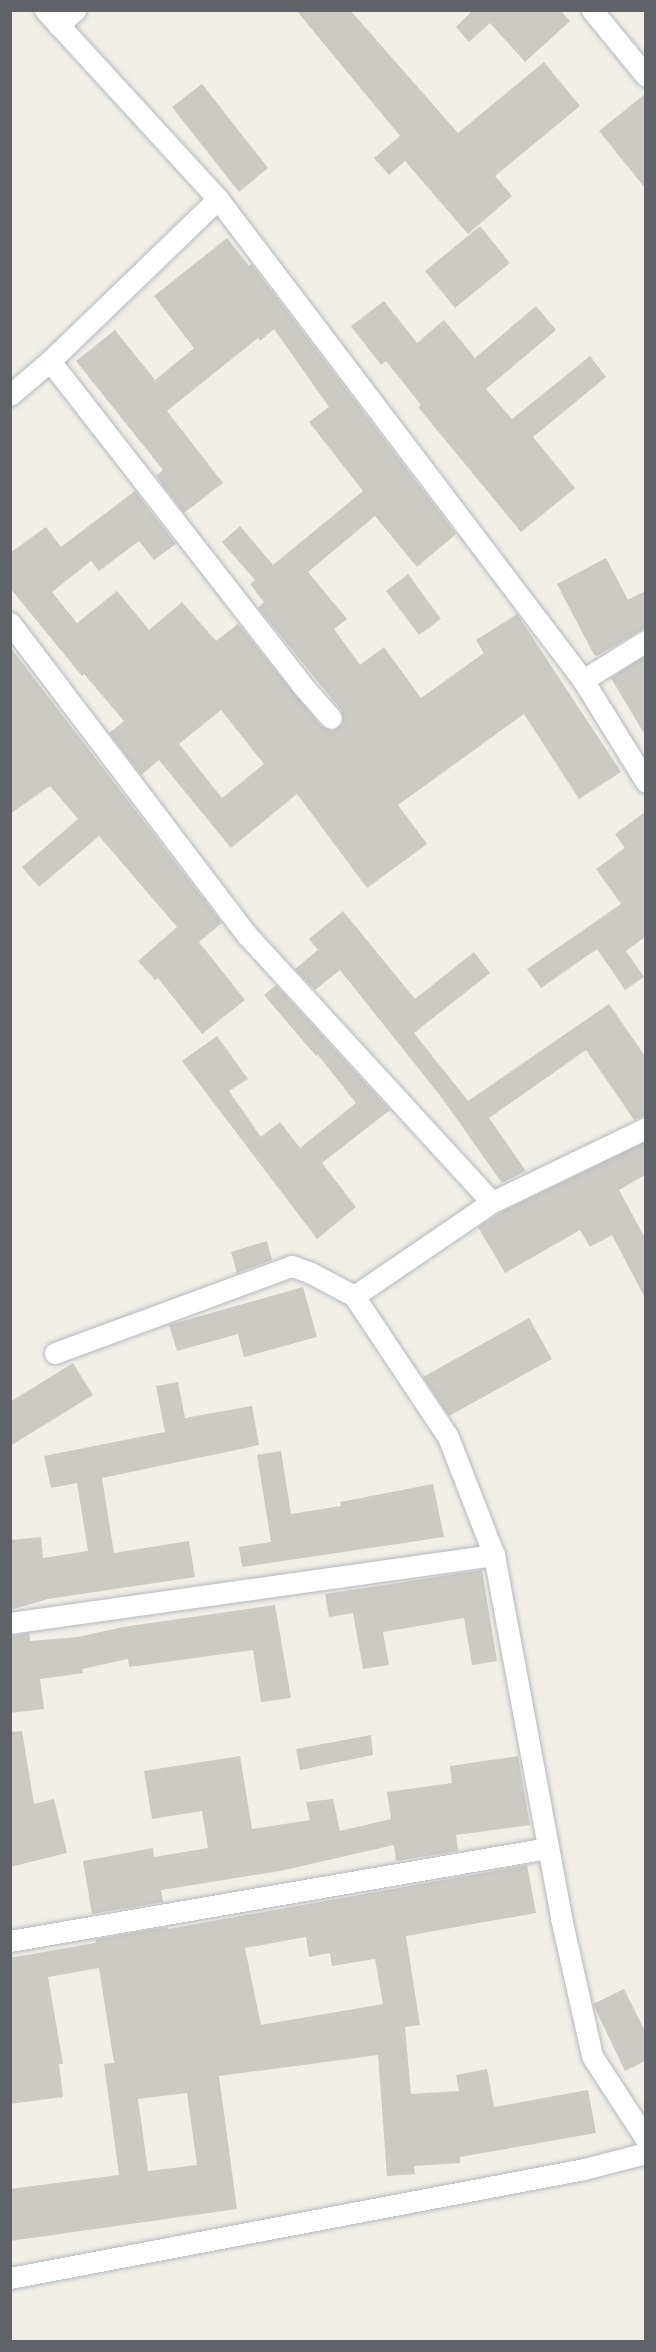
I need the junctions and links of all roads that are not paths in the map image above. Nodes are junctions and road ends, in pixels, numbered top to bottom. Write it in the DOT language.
graph roads {
  1 [pos="75,10"];
  2 [pos="592,10"];
  3 [pos="51,18"];
  4 [pos="645,76"];
  5 [pos="218,199"];
  6 [pos="50,361"];
  7 [pos="10,394"];
  8 [pos="10,623"];
  9 [pos="645,641"];
  10 [pos="583,680"];
  11 [pos="331,718"];
  12 [pos="645,783"];
  13 [pos="645,1128"];
  14 [pos="492,1202"];
  15 [pos="354,1296"];
  16 [pos="55,1353"];
  17 [pos="494,1555"];
  18 [pos="10,1623"];
  19 [pos="548,1848"];
  20 [pos="10,1941"];
  21 [pos="645,2139"];
  22 [pos="645,2153"];
  23 [pos="10,2278"];
  1 -- 3 [label="street"];
  2 -- 4 [label="street"];
  3 -- 5 [label="street"];
  5 -- 6 [label="street"];
  5 -- 10 [label="street"];
  6 -- 7 [label="street"];
  6 -- 11 [label="street"];
  8 -- 14 [label="street"];
  9 -- 10 [label="street"];
  10 -- 12 [label="street"];
  13 -- 14 [label="street"];
  14 -- 15 [label="street"];
  15 -- 16 [label="street"];
  15 -- 17 [label="street"];
  17 -- 18 [label="street"];
  17 -- 19 [label="street"];
  19 -- 20 [label="street"];
  19 -- 21 [label="street"];
  22 -- 23 [label="street"];
}
